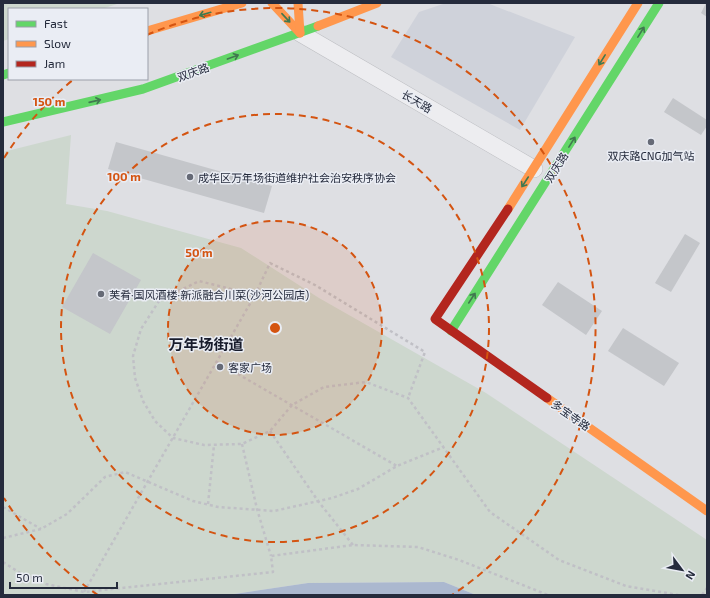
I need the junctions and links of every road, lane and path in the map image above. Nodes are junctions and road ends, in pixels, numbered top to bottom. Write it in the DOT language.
graph roads {
  1 [pos="272,3"];
  2 [pos="298,3"];
  3 [pos="377,3"];
  4 [pos="638,3"];
  5 [pos="659,3"];
  6 [pos="238,4"];
  7 [pos="148,31"];
  8 [pos="300,33"];
  9 [pos="3,122"];
  10 [pos="534,169"];
  11 [pos="255,295"];
  12 [pos="435,319"];
  13 [pos="451,331"];
  14 [pos="217,362"];
  15 [pos="408,398"];
  16 [pos="292,405"];
  17 [pos="270,431"];
  18 [pos="172,438"];
  19 [pos="242,444"];
  20 [pos="214,445"];
  21 [pos="444,447"];
  22 [pos="397,466"];
  23 [pos="147,483"];
  24 [pos="318,501"];
  25 [pos="208,504"];
  26 [pos="3,507"];
  27 [pos="257,509"];
  28 [pos="707,511"];
  29 [pos="41,529"];
  30 [pos="3,538"];
  31 [pos="353,545"];
  32 [pos="271,556"];
  33 [pos="3,562"];
  34 [pos="707,588"];
  35 [pos="84,592"];
  36 [pos="548,595"];
  37 [pos="678,595"];
  38 [pos="702,595"];
  1 -- 8 [label="street, one-way"];
  2 -- 8 [label="street"];
  3 -- 8 [label="street, 双庆路"];
  4 -- 10 [label="street, 双庆路, one-way"];
  13 -- 5 [label="street, 双庆路, one-way"];
  6 -- 7 [label="street, one-way"];
  9 -- 8 [label="street, 双庆路, one-way"];
  8 -- 10 [label="street, 长天路"];
  10 -- 12 [label="street, 双庆路, one-way"];
  11 -- 14 [label="path"];
  11 -- 15 [label="path"];
  11 -- 18 [label="path"];
  12 -- 13 [label="street, 多宝寺路"];
  13 -- 28 [label="street, 多宝寺路"];
  14 -- 16 [label="path"];
  14 -- 18 [label="path"];
  15 -- 16 [label="path"];
  15 -- 21 [label="path"];
  16 -- 17 [label="path"];
  16 -- 22 [label="path"];
  17 -- 19 [label="path"];
  17 -- 24 [label="path"];
  18 -- 20 [label="path"];
  18 -- 23 [label="path"];
  19 -- 20 [label="path"];
  19 -- 27 [label="path"];
  20 -- 25 [label="path"];
  21 -- 22 [label="path"];
  21 -- 37 [label="path"];
  22 -- 24 [label="path"];
  23 -- 25 [label="path"];
  23 -- 29 [label="path"];
  23 -- 35 [label="path"];
  24 -- 27 [label="path"];
  24 -- 31 [label="path"];
  25 -- 27 [label="path"];
  26 -- 29 [label="path"];
  27 -- 32 [label="path"];
  29 -- 30 [label="path"];
  31 -- 32 [label="path"];
  31 -- 36 [label="path"];
  32 -- 35 [label="path"];
  33 -- 35 [label="path"];
  34 -- 38 [label="path"];
}
